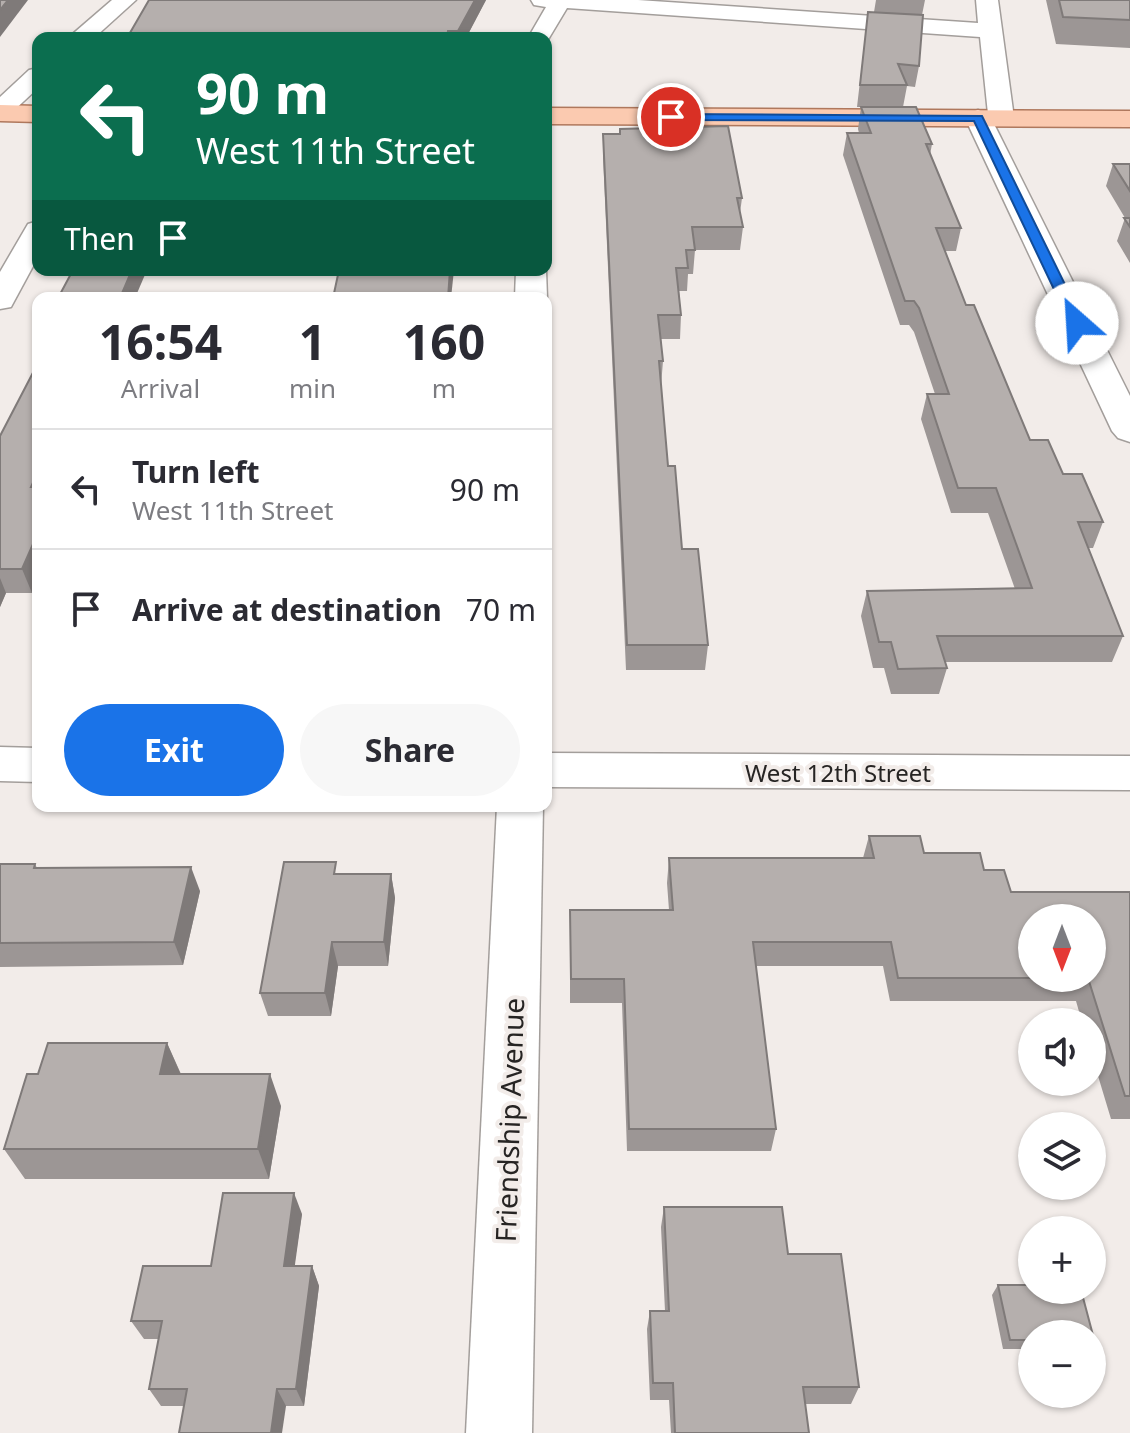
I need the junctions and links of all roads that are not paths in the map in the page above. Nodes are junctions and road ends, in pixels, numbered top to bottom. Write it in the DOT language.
graph roads {
  1 [pos="125,0"];
  2 [pos="542,0"];
  3 [pos="561,0"];
  4 [pos="987,0"];
  5 [pos="991,31"];
  6 [pos="87,32"];
  7 [pos="543,32"];
  8 [pos="32,81"];
  9 [pos="0,112"];
  10 [pos="32,114"];
  11 [pos="552,116"];
  12 [pos="989,118"];
  13 [pos="1130,119"];
  14 [pos="32,241"];
  15 [pos="0,300"];
  16 [pos="1130,431"];
  17 [pos="0,764"];
  18 [pos="32,765"];
  19 [pos="552,770"];
  20 [pos="1130,773"];
  21 [pos="520,812"];
  22 [pos="499,1433"];
  1 -- 6 [label="street"];
  2 -- 3 [label="street"];
  3 -- 5 [label="street"];
  3 -- 7 [label="street"];
  4 -- 5 [label="street"];
  5 -- 12 [label="street"];
  8 -- 9 [label="street"];
  9 -- 10 [label="main road"];
  11 -- 12 [label="main road"];
  12 -- 13 [label="main road"];
  12 -- 16 [label="street"];
  14 -- 15 [label="street"];
  17 -- 18 [label="street"];
  19 -- 20 [label="street, West 12th Street"];
  21 -- 22 [label="street, Friendship Avenue"];
}
